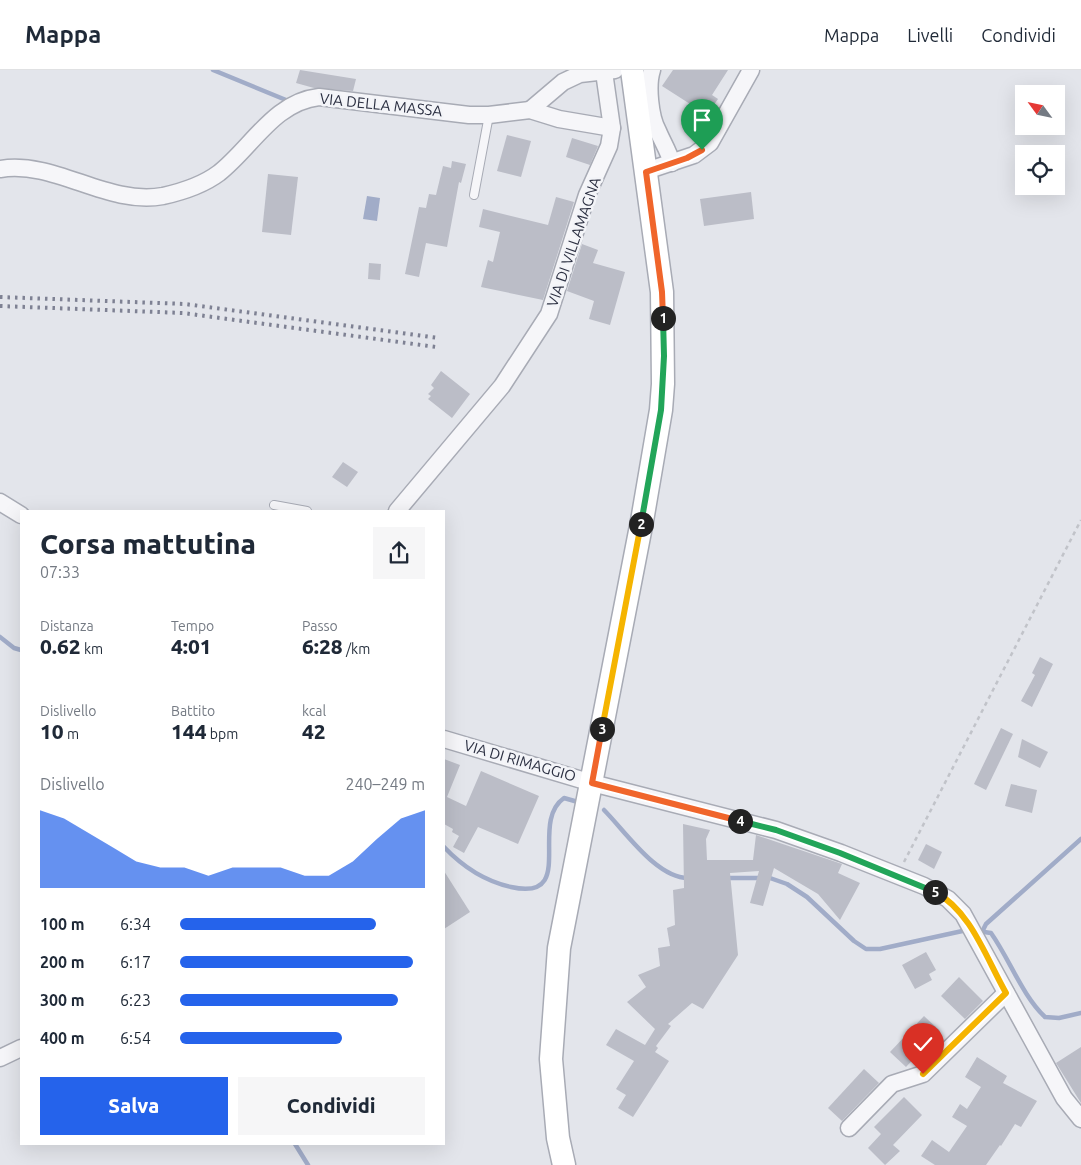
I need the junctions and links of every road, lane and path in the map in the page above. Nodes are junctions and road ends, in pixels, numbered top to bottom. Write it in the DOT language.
graph roads {
  1 [pos="632,70"];
  2 [pos="652,70"];
  3 [pos="750,70"];
  4 [pos="609,71"];
  5 [pos="530,110"];
  6 [pos="489,115"];
  7 [pos="612,128"];
  8 [pos="672,163"];
  9 [pos="0,169"];
  10 [pos="646,172"];
  11 [pos="474,195"];
  12 [pos="0,502"];
  13 [pos="274,505"];
  14 [pos="302,510"];
  15 [pos="398,510"];
  16 [pos="20,514"];
  17 [pos="1081,520"];
  18 [pos="445,739"];
  19 [pos="591,787"];
  20 [pos="897,877"];
  21 [pos="1006,993"];
  22 [pos="20,1048"];
  23 [pos="0,1058"];
  24 [pos="1081,1119"];
  25 [pos="849,1128"];
  26 [pos="564,1165"];
  1 -- 10 [label="main road"];
  2 -- 8 [label="street"];
  3 -- 8 [label="street"];
  4 -- 5 [label="street"];
  4 -- 7 [label="street, VIA DI VILLAMAGNA"];
  5 -- 6 [label="street, VIA DELLA MASSA"];
  5 -- 7 [label="street, VIA DELLA MASSA"];
  6 -- 9 [label="street, VIA DELLA MASSA"];
  6 -- 11 [label="lane"];
  7 -- 15 [label="street, VIA DI VILLAMAGNA"];
  8 -- 10 [label="street"];
  10 -- 19 [label="main road"];
  12 -- 16 [label="street"];
  13 -- 14 [label="lane"];
  17 -- 20 [label="path"];
  18 -- 19 [label="street, VIA DI RIMAGGIO"];
  19 -- 20 [label="street, VIA DI RIMAGGIO"];
  19 -- 26 [label="main road"];
  20 -- 21 [label="street, VIA DI RIMAGGIO"];
  21 -- 24 [label="street, VIA DI RIMAGGIO"];
  21 -- 25 [label="street"];
  22 -- 23 [label="street"];
}
